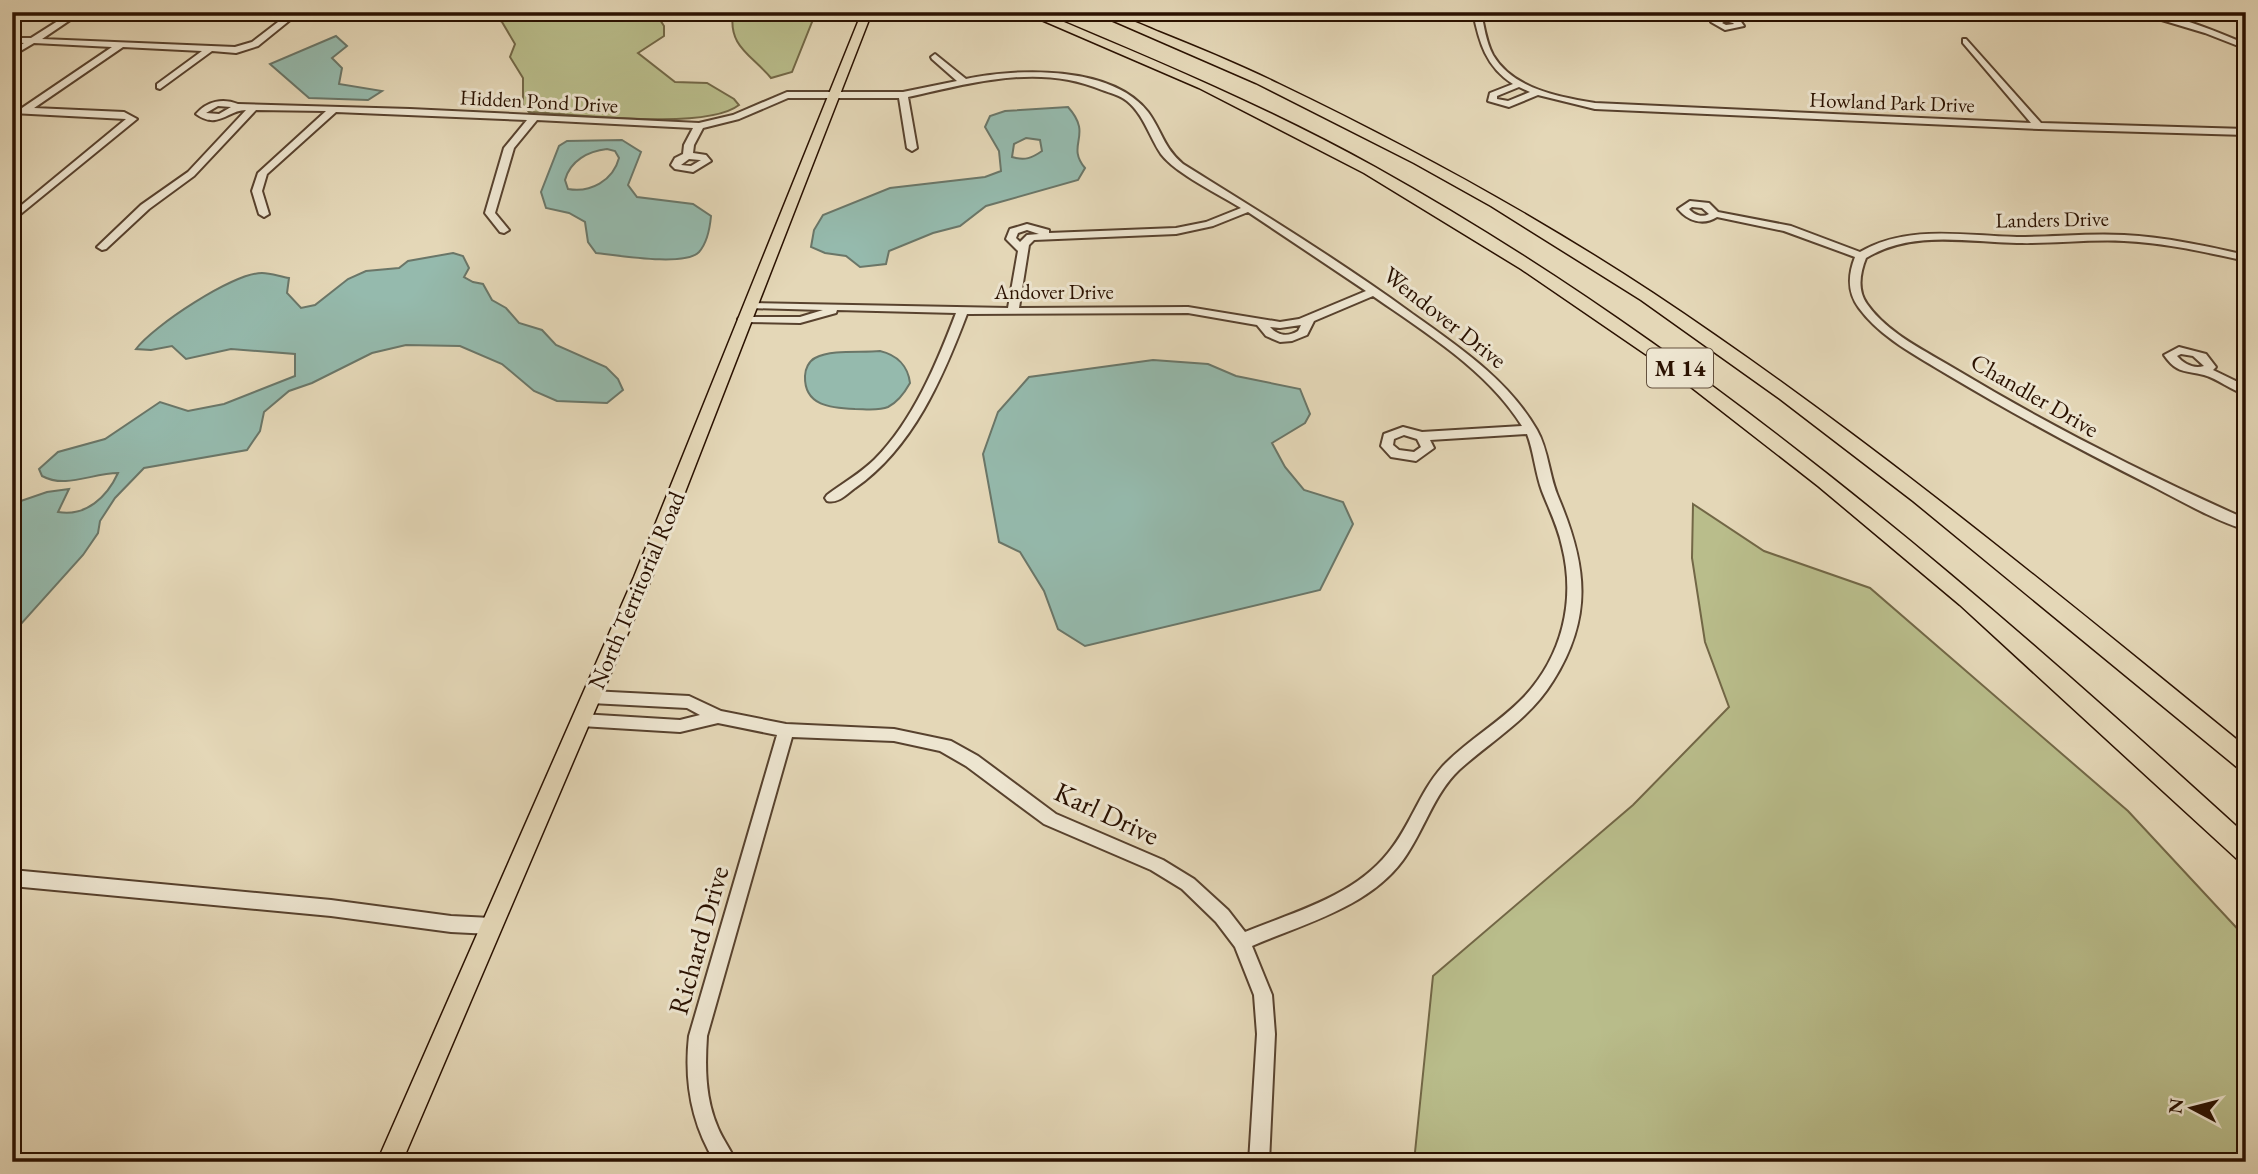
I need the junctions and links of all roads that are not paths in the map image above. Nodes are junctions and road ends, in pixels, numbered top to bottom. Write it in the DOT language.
graph roads {
  1 [pos="78,12"];
  2 [pos="296,12"];
  3 [pos="867,12"];
  4 [pos="1029,12"];
  5 [pos="1099,12"];
  6 [pos="1477,12"];
  7 [pos="2139,12"];
  8 [pos="12,40"];
  9 [pos="32,41"];
  10 [pos="1966,41"];
  11 [pos="121,45"];
  12 [pos="2246,47"];
  13 [pos="210,49"];
  14 [pos="12,54"];
  15 [pos="934,57"];
  16 [pos="964,82"];
  17 [pos="1520,84"];
  18 [pos="160,86"];
  19 [pos="1539,92"];
  20 [pos="834,95"];
  21 [pos="903,95"];
  22 [pos="236,107"];
  23 [pos="254,107"];
  24 [pos="12,110"];
  25 [pos="24,111"];
  26 [pos="332,111"];
  27 [pos="12,119"];
  28 [pos="533,119"];
  29 [pos="699,126"];
  30 [pos="2039,126"];
  31 [pos="2246,132"];
  32 [pos="912,148"];
  33 [pos="688,156"];
  34 [pos="1249,208"];
  35 [pos="264,214"];
  36 [pos="1715,214"];
  37 [pos="12,218"];
  38 [pos="504,230"];
  39 [pos="1053,235"];
  40 [pos="102,247"];
  41 [pos="1023,250"];
  42 [pos="1861,256"];
  43 [pos="2246,258"];
  44 [pos="1375,291"];
  45 [pos="963,310"];
  46 [pos="1013,311"];
  47 [pos="747,312"];
  48 [pos="2204,371"];
  49 [pos="2246,391"];
  50 [pos="1531,430"];
  51 [pos="1422,436"];
  52 [pos="832,498"];
  53 [pos="2246,525"];
  54 [pos="591,697"];
  55 [pos="718,717"];
  56 [pos="581,720"];
  57 [pos="786,730"];
  58 [pos="2246,761"];
  59 [pos="2246,851"];
  60 [pos="12,878"];
  61 [pos="491,926"];
  62 [pos="1242,942"];
  63 [pos="389,1162"];
  64 [pos="726,1162"];
  65 [pos="1259,1162"];
  1 -- 9 [label="street"];
  2 -- 13 [label="street"];
  3 -- 20 [label="main road, North Territorial Road"];
  4 -- 59 [label="highway, M 14"];
  5 -- 58 [label="highway, M 14"];
  6 -- 17 [label="street, Howland Park Drive"];
  7 -- 12 [label="street"];
  8 -- 9 [label="street"];
  9 -- 11 [label="street"];
  9 -- 14 [label="street"];
  10 -- 30 [label="street"];
  11 -- 13 [label="street"];
  11 -- 25 [label="street"];
  13 -- 18 [label="street"];
  15 -- 16 [label="street"];
  16 -- 21 [label="street, Wendover Drive"];
  16 -- 34 [label="street, Wendover Drive"];
  17 -- 19 [label="street, Howland Park Drive"];
  17 -- 19 [label="street"];
  19 -- 30 [label="street, Howland Park Drive"];
  20 -- 21 [label="street, Wendover Drive"];
  20 -- 29 [label="street, Hidden Pond Drive"];
  20 -- 47 [label="main road, North Territorial Road"];
  21 -- 32 [label="street"];
  22 -- 23 [label="street, Hidden Pond Drive"];
  23 -- 26 [label="street, Hidden Pond Drive"];
  23 -- 40 [label="street"];
  24 -- 25 [label="street"];
  25 -- 27 [label="street"];
  25 -- 37 [label="street"];
  26 -- 28 [label="street, Hidden Pond Drive"];
  26 -- 35 [label="street"];
  28 -- 29 [label="street, Hidden Pond Drive"];
  28 -- 38 [label="street"];
  29 -- 33 [label="street"];
  30 -- 31 [label="street, Howland Park Drive"];
  34 -- 39 [label="street"];
  34 -- 44 [label="street, Wendover Drive"];
  36 -- 42 [label="street"];
  39 -- 41 [label="street"];
  39 -- 41 [label="street"];
  41 -- 46 [label="street"];
  42 -- 43 [label="street, Landers Drive"];
  42 -- 53 [label="street, Chandler Drive"];
  44 -- 46 [label="street, Andover Drive"];
  44 -- 50 [label="street, Wendover Drive"];
  45 -- 46 [label="street, Andover Drive"];
  45 -- 47 [label="street, Andover Drive"];
  45 -- 52 [label="street"];
  47 -- 54 [label="main road, North Territorial Road"];
  48 -- 49 [label="street"];
  50 -- 51 [label="street"];
  50 -- 62 [label="street, Wendover Drive"];
  54 -- 55 [label="street, Karl Drive"];
  54 -- 56 [label="main road, North Territorial Road"];
  55 -- 56 [label="street, Karl Drive"];
  55 -- 57 [label="street, Karl Drive"];
  56 -- 61 [label="main road, North Territorial Road"];
  57 -- 62 [label="street, Karl Drive"];
  57 -- 64 [label="street, Richard Drive"];
  60 -- 61 [label="street"];
  61 -- 63 [label="main road, North Territorial Road"];
  62 -- 65 [label="street, Karl Drive"];
}
